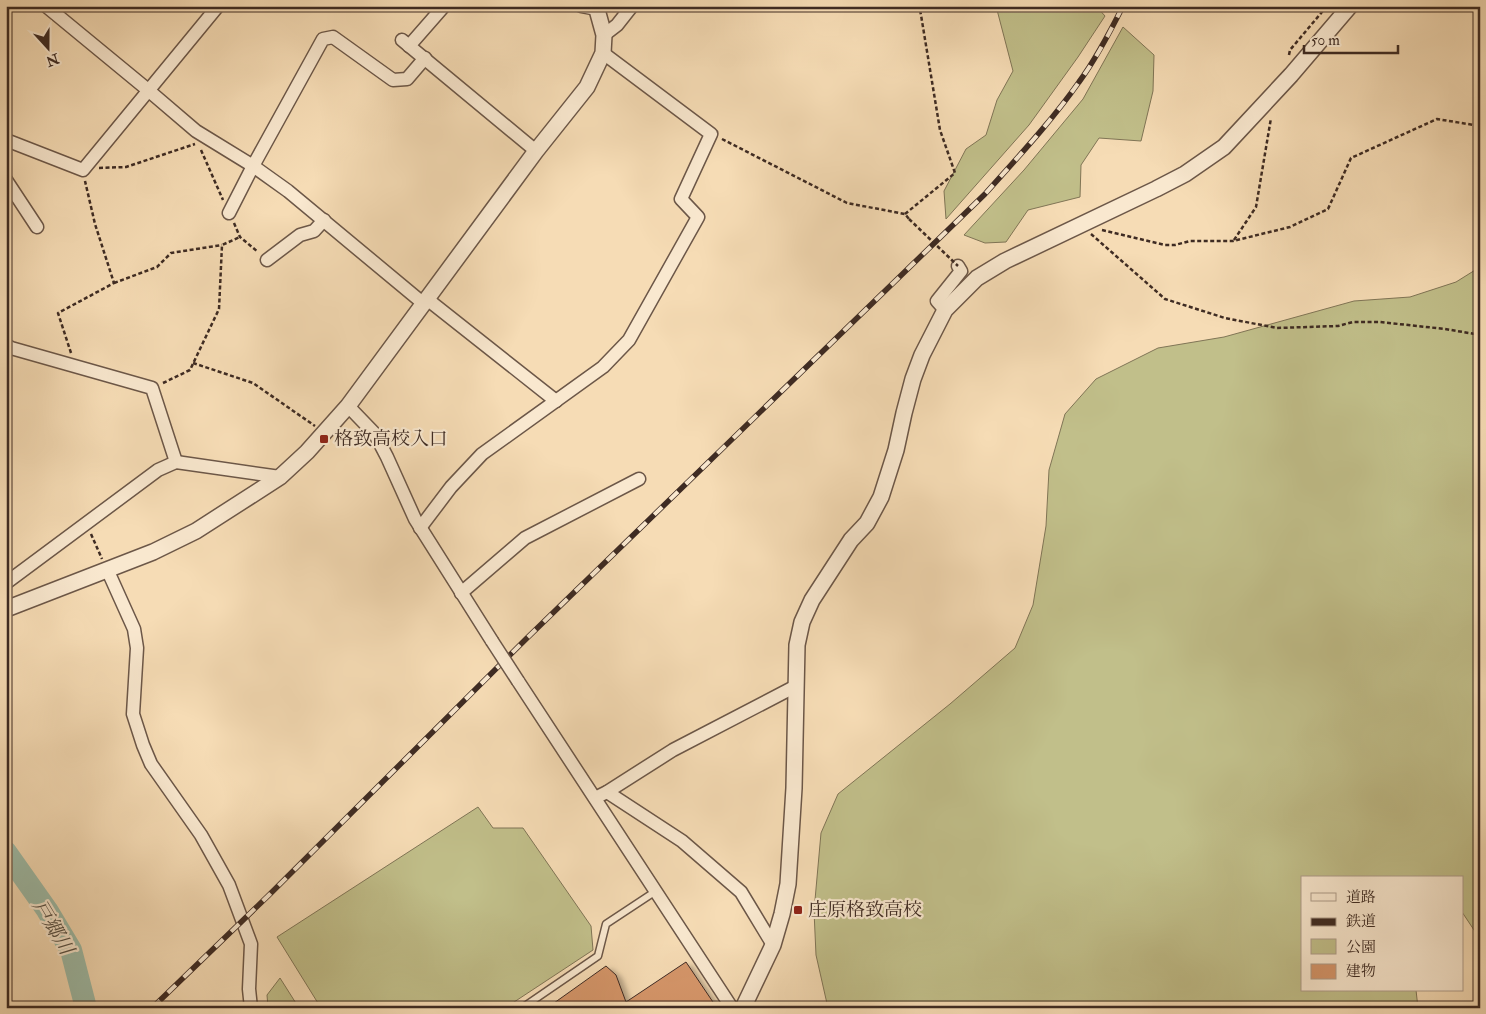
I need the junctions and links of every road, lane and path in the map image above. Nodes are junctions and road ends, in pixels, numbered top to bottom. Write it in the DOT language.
graph roads {
  1 [pos="46,6"];
  2 [pos="218,6"];
  3 [pos="444,6"];
  4 [pos="581,6"];
  5 [pos="632,6"];
  6 [pos="919,6"];
  7 [pos="1327,6"];
  8 [pos="1350,6"];
  9 [pos="596,8"];
  10 [pos="604,35"];
  11 [pos="603,53"];
  12 [pos="425,58"];
  13 [pos="1288,58"];
  14 [pos="148,90"];
  15 [pos="1272,110"];
  16 [pos="1480,126"];
  17 [pos="711,134"];
  18 [pos="6,140"];
  19 [pos="198,143"];
  20 [pos="536,151"];
  21 [pos="253,166"];
  22 [pos="83,170"];
  23 [pos="6,180"];
  24 [pos="229,213"];
  25 [pos="905,214"];
  26 [pos="324,220"];
  27 [pos="1081,225"];
  28 [pos="37,227"];
  29 [pos="240,237"];
  30 [pos="1233,241"];
  31 [pos="222,245"];
  32 [pos="267,260"];
  33 [pos="958,266"];
  34 [pos="114,283"];
  35 [pos="425,302"];
  36 [pos="945,310"];
  37 [pos="1480,333"];
  38 [pos="6,345"];
  39 [pos="193,363"];
  40 [pos="75,367"];
  41 [pos="152,388"];
  42 [pos="556,400"];
  43 [pos="348,406"];
  44 [pos="324,432"];
  45 [pos="176,462"];
  46 [pos="280,477"];
  47 [pos="639,479"];
  48 [pos="86,523"];
  49 [pos="420,528"];
  50 [pos="107,569"];
  51 [pos="6,583"];
  52 [pos="461,592"];
  53 [pos="6,608"];
  54 [pos="796,686"];
  55 [pos="607,792"];
  56 [pos="595,798"];
  57 [pos="656,891"];
  58 [pos="773,945"];
  59 [pos="251,1008"];
  60 [pos="522,1008"];
  61 [pos="732,1008"];
  62 [pos="742,1008"];
  1 -- 14 [label="street"];
  2 -- 14 [label="street"];
  3 -- 12 [label="street"];
  4 -- 9 [label="street"];
  5 -- 10 [label="street"];
  6 -- 25 [label="path"];
  7 -- 13 [label="path"];
  8 -- 27 [label="street"];
  9 -- 10 [label="street"];
  10 -- 11 [label="street"];
  11 -- 17 [label="street"];
  11 -- 20 [label="street"];
  12 -- 20 [label="street"];
  12 -- 21 [label="street"];
  14 -- 21 [label="street"];
  14 -- 22 [label="street"];
  15 -- 30 [label="path"];
  16 -- 30 [label="path"];
  17 -- 25 [label="path"];
  17 -- 42 [label="street"];
  18 -- 22 [label="street"];
  19 -- 22 [label="path"];
  20 -- 35 [label="street"];
  21 -- 24 [label="street"];
  21 -- 26 [label="street"];
  22 -- 34 [label="path"];
  23 -- 28 [label="street"];
  25 -- 33 [label="path, bridge"];
  26 -- 32 [label="street"];
  26 -- 35 [label="street"];
  27 -- 30 [label="path"];
  27 -- 36 [label="street"];
  27 -- 37 [label="path"];
  29 -- 31 [label="path"];
  31 -- 34 [label="path"];
  31 -- 39 [label="path"];
  33 -- 36 [label="street"];
  34 -- 40 [label="path"];
  35 -- 42 [label="street"];
  35 -- 43 [label="street"];
  36 -- 54 [label="street"];
  38 -- 40 [label="street"];
  39 -- 41 [label="path"];
  39 -- 44 [label="path"];
  40 -- 41 [label="street"];
  41 -- 45 [label="street"];
  42 -- 49 [label="street"];
  43 -- 44 [label="street"];
  43 -- 49 [label="street"];
  44 -- 46 [label="street"];
  45 -- 46 [label="street"];
  45 -- 48 [label="street"];
  46 -- 50 [label="street"];
  47 -- 52 [label="street"];
  48 -- 50 [label="path"];
  48 -- 51 [label="street"];
  49 -- 52 [label="street"];
  50 -- 53 [label="street"];
  50 -- 59 [label="street"];
  52 -- 56 [label="street, bridge"];
  54 -- 55 [label="street"];
  54 -- 58 [label="street"];
  55 -- 56 [label="street"];
  55 -- 58 [label="street"];
  56 -- 57 [label="street"];
  57 -- 60 [label="lane"];
  57 -- 61 [label="street"];
  58 -- 62 [label="street"];
}
